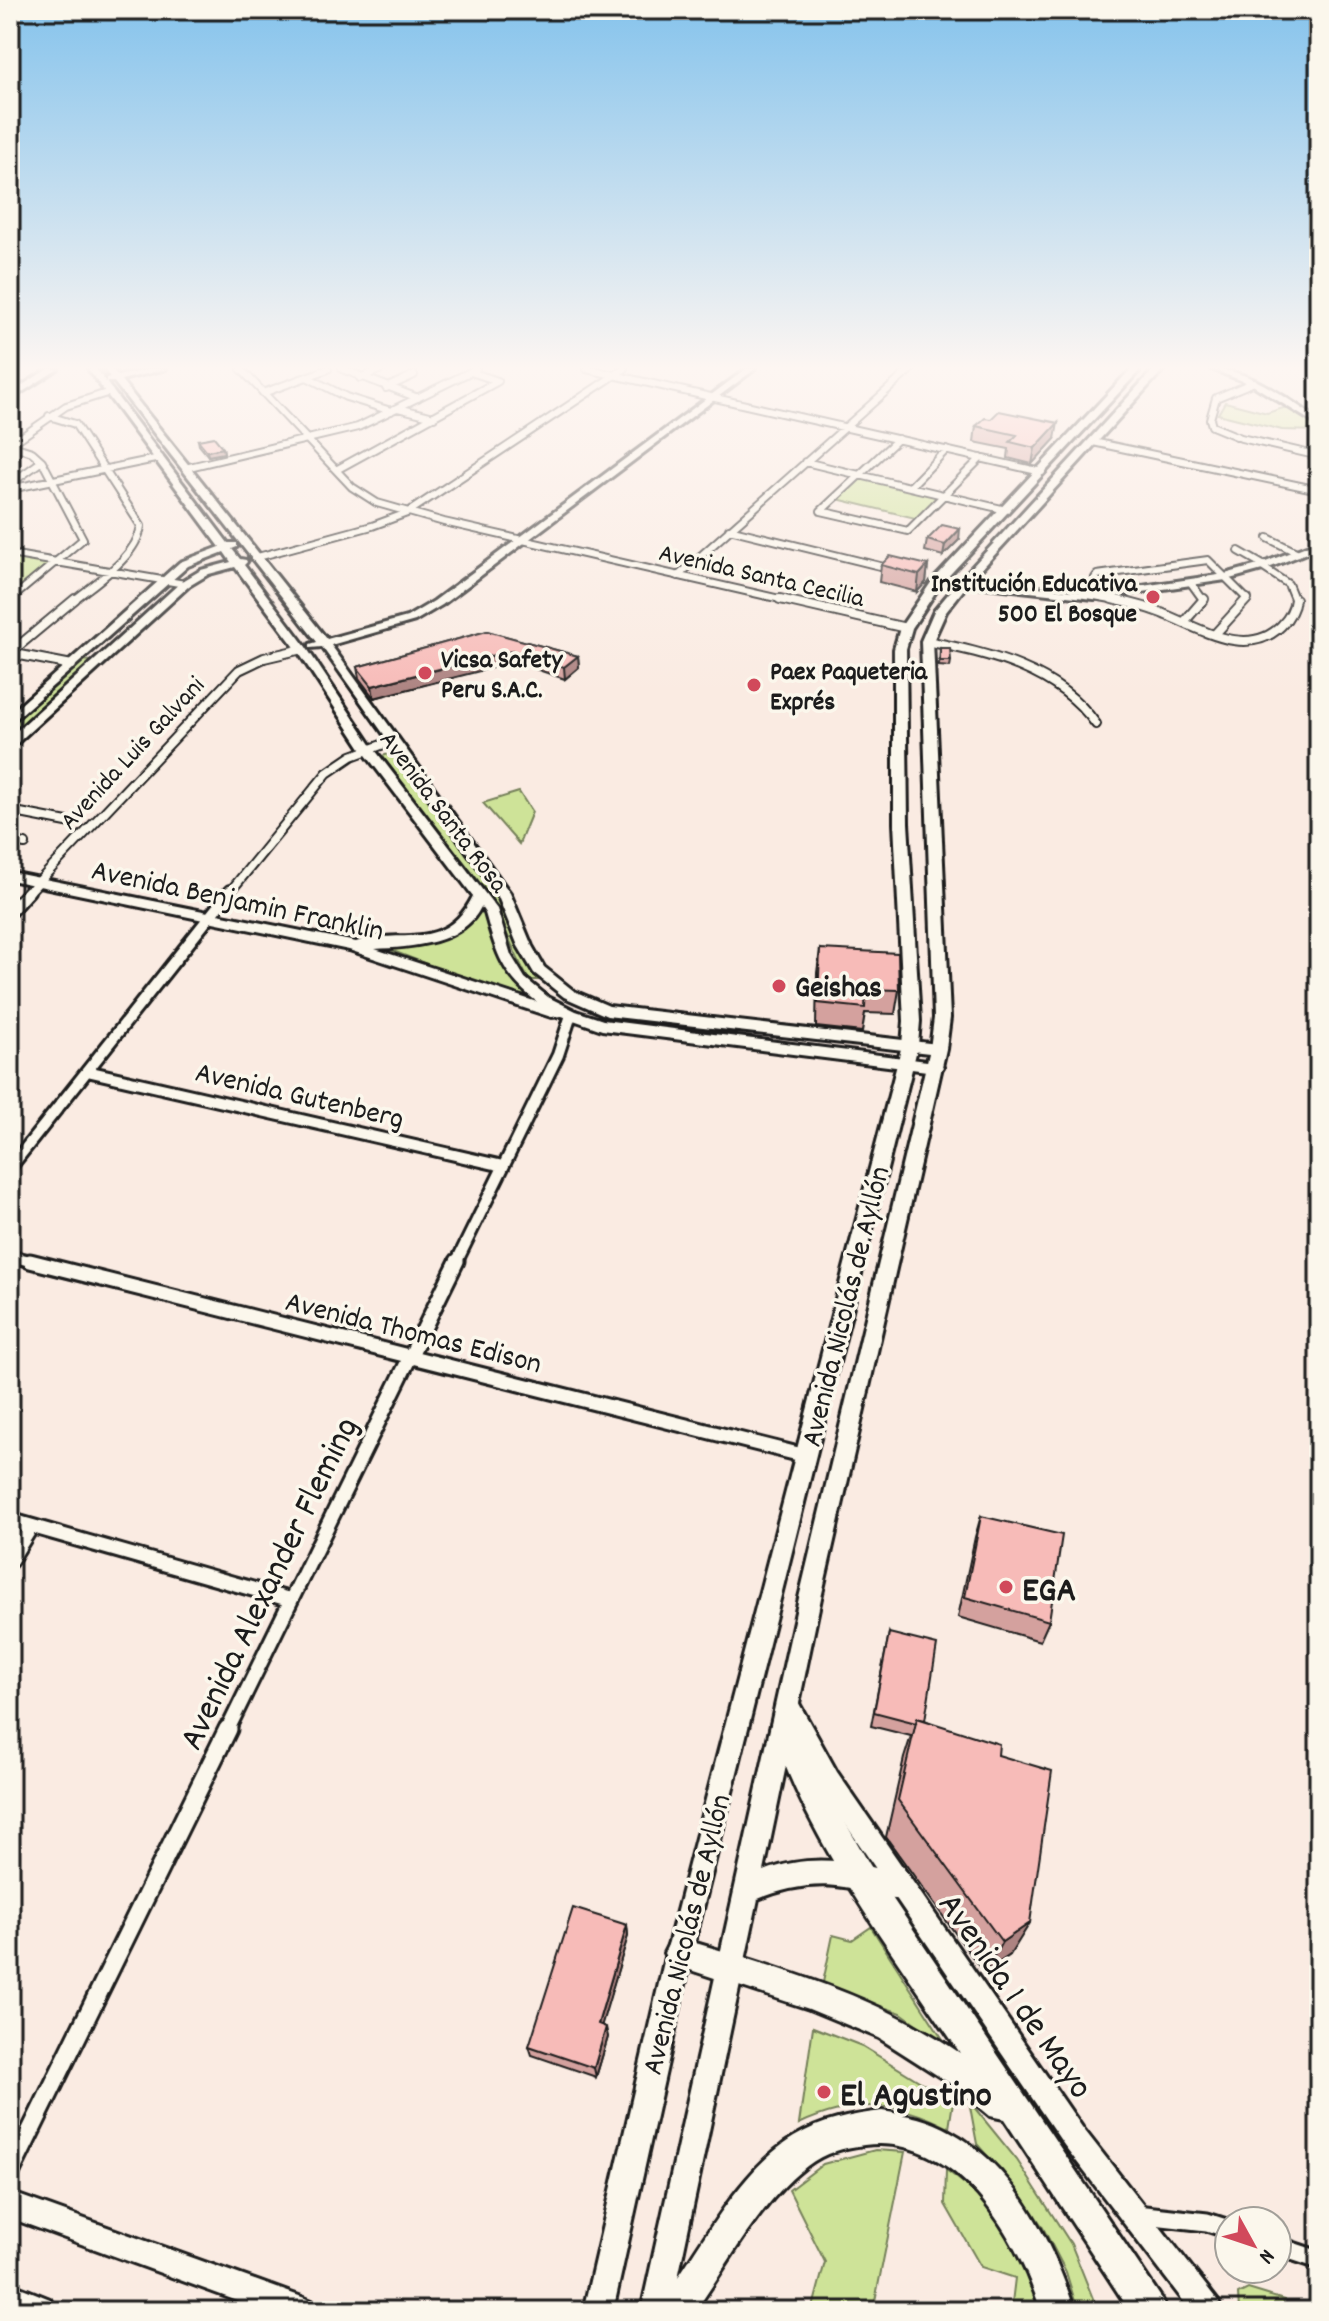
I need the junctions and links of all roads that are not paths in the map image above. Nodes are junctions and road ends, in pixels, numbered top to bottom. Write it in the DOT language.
graph roads {
  1 [pos="49,477"];
  2 [pos="68,477"];
  3 [pos="110,477"];
  4 [pos="174,477"];
  5 [pos="192,477"];
  6 [pos="343,477"];
  7 [pos="461,477"];
  8 [pos="606,477"];
  9 [pos="788,477"];
  10 [pos="856,477"];
  11 [pos="869,477"];
  12 [pos="919,477"];
  13 [pos="961,477"];
  14 [pos="1037,477"];
  15 [pos="1060,477"];
  16 [pos="1259,477"];
  17 [pos="51,481"];
  18 [pos="10,486"];
  19 [pos="910,487"];
  20 [pos="1319,490"];
  21 [pos="943,495"];
  22 [pos="1006,510"];
  23 [pos="407,513"];
  24 [pos="729,529"];
  25 [pos="1268,538"];
  26 [pos="522,540"];
  27 [pos="242,543"];
  28 [pos="1319,544"];
  29 [pos="224,547"];
  30 [pos="1239,551"];
  31 [pos="1298,553"];
  32 [pos="10,554"];
  33 [pos="254,558"];
  34 [pos="58,562"];
  35 [pos="235,563"];
  36 [pos="1264,566"];
  37 [pos="109,571"];
  38 [pos="905,572"];
  39 [pos="678,576"];
  40 [pos="1226,577"];
  41 [pos="934,578"];
  42 [pos="164,580"];
  43 [pos="963,583"];
  44 [pos="1191,583"];
  45 [pos="185,584"];
  46 [pos="1108,594"];
  47 [pos="1094,596"];
  48 [pos="10,600"];
  49 [pos="1184,622"];
  50 [pos="906,628"];
  51 [pos="1215,634"];
  52 [pos="927,641"];
  53 [pos="324,643"];
  54 [pos="302,649"];
  55 [pos="10,653"];
  56 [pos="84,653"];
  57 [pos="104,657"];
  58 [pos="72,665"];
  59 [pos="10,720"];
  60 [pos="1096,724"];
  61 [pos="392,741"];
  62 [pos="10,743"];
  63 [pos="367,748"];
  64 [pos="12,815"];
  65 [pos="72,823"];
  66 [pos="10,841"];
  67 [pos="25,844"];
  68 [pos="10,876"];
  69 [pos="38,882"];
  70 [pos="480,896"];
  71 [pos="10,912"];
  72 [pos="210,916"];
  73 [pos="352,946"];
  74 [pos="585,1002"];
  75 [pos="571,1015"];
  76 [pos="908,1054"];
  77 [pos="936,1058"];
  78 [pos="87,1071"];
  79 [pos="503,1166"];
  80 [pos="10,1168"];
  81 [pos="10,1256"];
  82 [pos="410,1357"];
  83 [pos="806,1456"];
  84 [pos="10,1520"];
  85 [pos="31,1527"];
  86 [pos="10,1561"];
  87 [pos="291,1600"];
  88 [pos="786,1715"];
  89 [pos="860,1875"];
  90 [pos="901,1888"];
  91 [pos="748,1890"];
  92 [pos="679,1953"];
  93 [pos="730,1969"];
  94 [pos="1029,2134"];
  95 [pos="10,2173"];
  96 [pos="10,2205"];
  97 [pos="1136,2214"];
  98 [pos="1213,2224"];
  99 [pos="1293,2251"];
  100 [pos="1319,2260"];
  101 [pos="10,2300"];
  102 [pos="38,2311"];
  103 [pos="302,2311"];
  104 [pos="598,2311"];
  105 [pos="656,2311"];
  106 [pos="675,2311"];
  107 [pos="1058,2311"];
  108 [pos="1150,2311"];
  109 [pos="1208,2311"];
  1 -- 17 [label="street"];
  2 -- 17 [label="street"];
  3 -- 37 [label="street"];
  4 -- 29 [label="main road, Avenida Santa Rosa"];
  5 -- 27 [label="main road, Avenida Santa Rosa"];
  6 -- 23 [label="street, Avenida Santa Cecilia"];
  7 -- 23 [label="street"];
  8 -- 26 [label="main road"];
  9 -- 24 [label="street"];
  10 -- 21 [label="street"];
  11 -- 19 [label="street"];
  12 -- 19 [label="street"];
  13 -- 21 [label="street"];
  14 -- 22 [label="main road, Avenida Nicolás de Ayllón"];
  15 -- 43 [label="main road, Avenida Nicolás de Ayllón"];
  16 -- 20 [label="street"];
  17 -- 18 [label="street"];
  17 -- 34 [label="street"];
  19 -- 21 [label="street"];
  21 -- 22 [label="street"];
  22 -- 41 [label="main road, Avenida Nicolás de Ayllón"];
  23 -- 26 [label="street, Avenida Santa Cecilia"];
  23 -- 33 [label="street"];
  24 -- 38 [label="street"];
  24 -- 39 [label="street"];
  25 -- 31 [label="street"];
  26 -- 39 [label="street, Avenida Santa Cecilia"];
  26 -- 53 [label="main road"];
  27 -- 29 [label="main road"];
  27 -- 33 [label="main road, Avenida Santa Rosa"];
  28 -- 31 [label="main road"];
  29 -- 35 [label="main road, Avenida Santa Rosa"];
  29 -- 42 [label="main road"];
  30 -- 36 [label="street"];
  31 -- 36 [label="main road"];
  32 -- 34 [label="street"];
  33 -- 35 [label="main road"];
  33 -- 53 [label="main road, Avenida Santa Rosa"];
  34 -- 37 [label="street"];
  34 -- 48 [label="street"];
  35 -- 45 [label="main road"];
  35 -- 54 [label="main road, Avenida Santa Rosa"];
  36 -- 40 [label="main road"];
  36 -- 51 [label="street"];
  37 -- 42 [label="street"];
  37 -- 55 [label="street"];
  39 -- 50 [label="street, Avenida Santa Cecilia"];
  40 -- 44 [label="main road"];
  40 -- 46 [label="street"];
  40 -- 51 [label="street"];
  41 -- 43 [label="main road"];
  41 -- 50 [label="main road, Avenida Nicolás de Ayllón"];
  42 -- 45 [label="street"];
  42 -- 56 [label="main road"];
  43 -- 47 [label="main road"];
  43 -- 52 [label="main road, Avenida Nicolás de Ayllón"];
  44 -- 46 [label="main road"];
  44 -- 49 [label="street"];
  45 -- 57 [label="main road"];
  46 -- 47 [label="main road"];
  47 -- 49 [label="street"];
  49 -- 51 [label="street"];
  50 -- 76 [label="main road, Avenida Nicolás de Ayllón"];
  52 -- 60 [label="street"];
  52 -- 77 [label="main road, Avenida Nicolás de Ayllón"];
  53 -- 54 [label="main road"];
  53 -- 61 [label="main road, Avenida Santa Rosa"];
  54 -- 63 [label="main road, Avenida Santa Rosa"];
  54 -- 69 [label="street, Avenida Luis Galvani"];
  55 -- 58 [label="street"];
  56 -- 57 [label="main road"];
  56 -- 58 [label="main road"];
  57 -- 62 [label="main road"];
  58 -- 59 [label="main road"];
  61 -- 63 [label="street"];
  61 -- 74 [label="main road, Avenida Santa Rosa"];
  63 -- 70 [label="main road, Avenida Santa Rosa"];
  63 -- 72 [label="street"];
  64 -- 65 [label="street"];
  66 -- 67 [label="street"];
  68 -- 69 [label="main road, Avenida Benjamin Franklin"];
  69 -- 71 [label="street, Avenida Luis Galvani"];
  69 -- 72 [label="main road, Avenida Benjamin Franklin"];
  70 -- 73 [label="main road"];
  70 -- 75 [label="main road, Avenida Santa Rosa"];
  72 -- 73 [label="main road, Avenida Benjamin Franklin"];
  72 -- 78 [label="street"];
  73 -- 75 [label="main road, Avenida Benjamin Franklin"];
  74 -- 75 [label="main road"];
  74 -- 76 [label="main road, Avenida Santa Rosa"];
  75 -- 76 [label="main road, Avenida Santa Rosa"];
  75 -- 79 [label="street, Avenida Alexander Fleming"];
  76 -- 77 [label="main road, Avenida Santa Rosa"];
  76 -- 83 [label="main road, Avenida Nicolás de Ayllón"];
  77 -- 88 [label="main road, Avenida Nicolás de Ayllón"];
  78 -- 79 [label="street, Avenida Gutenberg"];
  78 -- 80 [label="street"];
  79 -- 82 [label="street, Avenida Alexander Fleming"];
  81 -- 82 [label="street, Avenida Thomas Edison"];
  82 -- 83 [label="street, Avenida Thomas Edison"];
  82 -- 87 [label="street, Avenida Alexander Fleming"];
  83 -- 92 [label="main road, Avenida Nicolás de Ayllón"];
  84 -- 85 [label="street"];
  85 -- 86 [label="street"];
  85 -- 87 [label="street"];
  87 -- 95 [label="street, Avenida Alexander Fleming"];
  88 -- 89 [label="highway"];
  88 -- 90 [label="main road, Avenida 1 de Mayo"];
  88 -- 91 [label="main road, Avenida Nicolás de Ayllón"];
  89 -- 90 [label="main road"];
  89 -- 91 [label="main road"];
  89 -- 94 [label="highway"];
  90 -- 97 [label="main road, Avenida 1 de Mayo"];
  91 -- 93 [label="main road, Avenida Nicolás de Ayllón"];
  92 -- 93 [label="highway"];
  92 -- 104 [label="main road, Avenida Nicolás de Ayllón"];
  93 -- 94 [label="highway"];
  93 -- 105 [label="main road, Avenida Nicolás de Ayllón"];
  94 -- 108 [label="highway"];
  96 -- 103 [label="main road"];
  97 -- 98 [label="street"];
  97 -- 109 [label="main road, Avenida 1 de Mayo"];
  99 -- 100 [label="street"];
  101 -- 102 [label="highway"];
  106 -- 107 [label="highway"];
}
